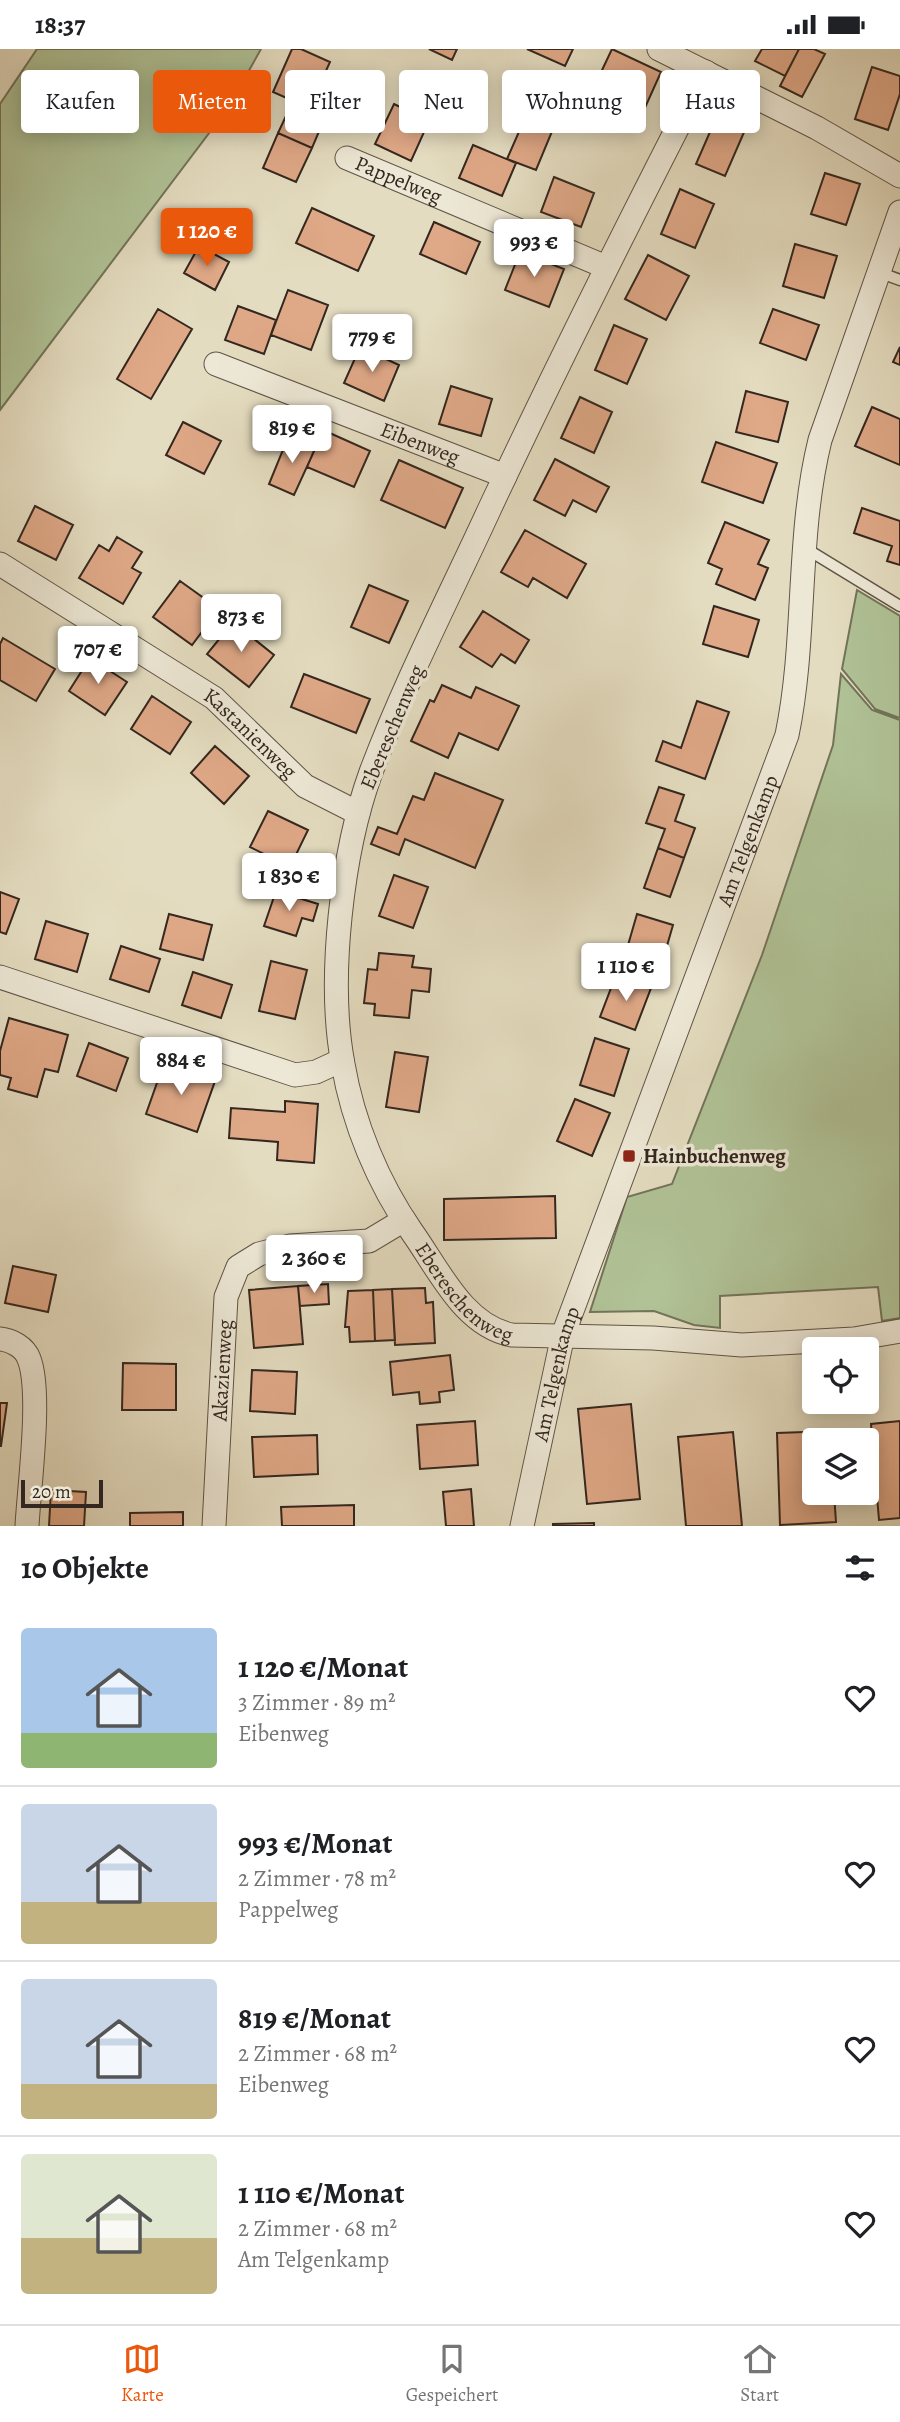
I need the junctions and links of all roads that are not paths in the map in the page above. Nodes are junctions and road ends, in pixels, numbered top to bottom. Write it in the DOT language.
graph roads {
  1 [pos="659,49"];
  2 [pos="702,70"];
  3 [pos="760,99"];
  4 [pos="675,133"];
  5 [pos="347,158"];
  6 [pos="900,176"];
  7 [pos="900,212"];
  8 [pos="606,267"];
  9 [pos="890,277"];
  10 [pos="216,363"];
  11 [pos="505,475"];
  12 [pos="805,548"];
  13 [pos="0,564"];
  14 [pos="900,605"];
  15 [pos="358,813"];
  16 [pos="0,977"];
  17 [pos="342,1060"];
  18 [pos="404,1220"];
  19 [pos="900,1331"];
  20 [pos="563,1335"];
  21 [pos="0,1339"];
  22 [pos="27,1526"];
  23 [pos="214,1526"];
  24 [pos="522,1526"];
  1 -- 2 [label="street"];
  3 -- 6 [label="street"];
  4 -- 8 [label="street, Ebereschenweg"];
  5 -- 8 [label="street, Pappelweg"];
  7 -- 9 [label="street, Am Telgenkamp"];
  8 -- 11 [label="street, Ebereschenweg"];
  9 -- 12 [label="street, Am Telgenkamp"];
  10 -- 11 [label="street, Eibenweg"];
  11 -- 15 [label="street, Ebereschenweg"];
  12 -- 14 [label="lane"];
  12 -- 20 [label="street, Am Telgenkamp"];
  13 -- 15 [label="street, Kastanienweg"];
  15 -- 17 [label="street, Ebereschenweg"];
  16 -- 17 [label="street"];
  17 -- 18 [label="street, Ebereschenweg"];
  18 -- 20 [label="street, Ebereschenweg"];
  18 -- 23 [label="street, Akazienweg"];
  19 -- 20 [label="street"];
  20 -- 24 [label="street, Am Telgenkamp"];
  21 -- 22 [label="street"];
}
